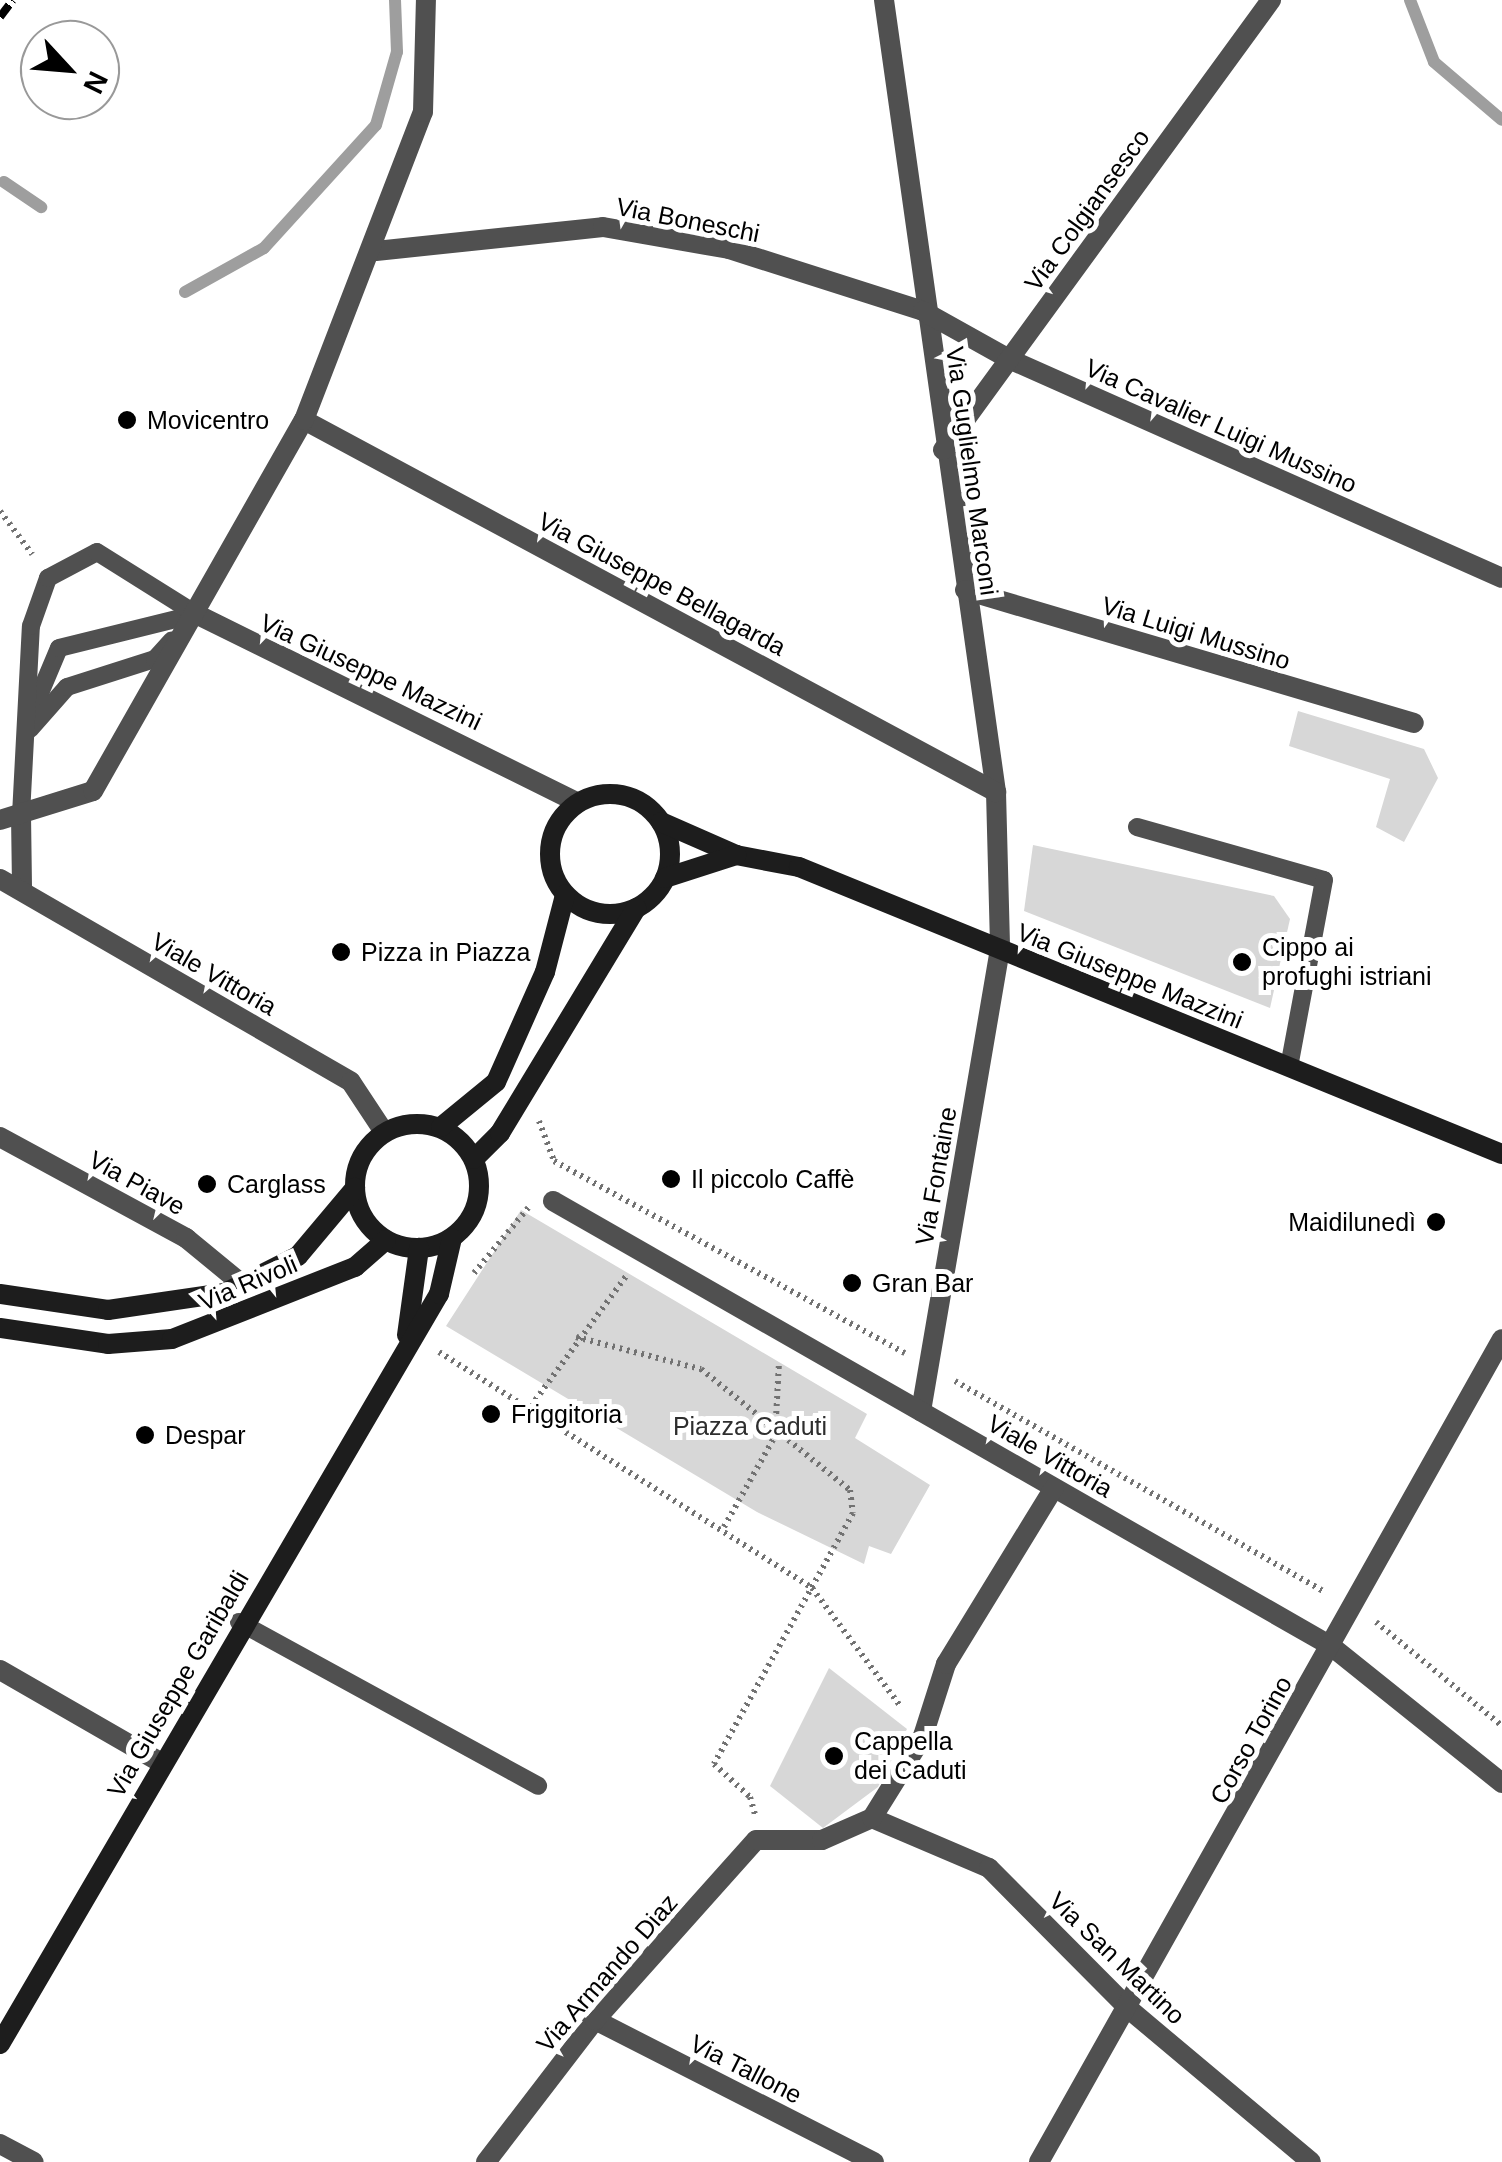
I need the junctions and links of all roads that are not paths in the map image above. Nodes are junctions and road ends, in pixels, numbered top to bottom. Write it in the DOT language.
graph roads {
  1 [pos="426,0"];
  2 [pos="884,0"];
  3 [pos="1271,0"];
  4 [pos="376,251"];
  5 [pos="923,311"];
  6 [pos="1009,359"];
  7 [pos="304,420"];
  8 [pos="943,450"];
  9 [pos="1502,578"];
  10 [pos="964,590"];
  11 [pos="196,614"];
  12 [pos="1414,723"];
  13 [pos="19,741"];
  14 [pos="996,792"];
  15 [pos="578,802"];
  16 [pos="10,818"];
  17 [pos="661,822"];
  18 [pos="1137,826"];
  19 [pos="736,855"];
  20 [pos="665,878"];
  21 [pos="0,879"];
  22 [pos="22,890"];
  23 [pos="565,895"];
  24 [pos="636,908"];
  25 [pos="1000,950"];
  26 [pos="1289,1067"];
  27 [pos="441,1127"];
  28 [pos="384,1132"];
  29 [pos="0,1137"];
  30 [pos="1502,1154"];
  31 [pos="474,1159"];
  32 [pos="355,1188"];
  33 [pos="554,1201"];
  34 [pos="452,1238"];
  35 [pos="386,1240"];
  36 [pos="419,1248"];
  37 [pos="242,1284"];
  38 [pos="0,1294"];
  39 [pos="0,1328"];
  40 [pos="1502,1339"];
  41 [pos="404,1351"];
  42 [pos="922,1411"];
  43 [pos="1054,1488"];
  44 [pos="240,1622"];
  45 [pos="1331,1646"];
  46 [pos="0,1670"];
  47 [pos="162,1763"];
  48 [pos="1502,1782"];
  49 [pos="538,1786"];
  50 [pos="872,1818"];
  51 [pos="1130,2010"];
  52 [pos="596,2020"];
  53 [pos="0,2044"];
  54 [pos="0,2144"];
  55 [pos="34,2162"];
  56 [pos="486,2162"];
  57 [pos="874,2162"];
  58 [pos="1039,2162"];
  59 [pos="1311,2162"];
  1 -- 4 [label="street"];
  2 -- 5 [label="street, Via Guglielmo Marconi"];
  3 -- 6 [label="street, Via Colgiansesco"];
  4 -- 5 [label="street, Via Boneschi"];
  4 -- 7 [label="street"];
  5 -- 6 [label="street, Via Cavalier Luigi Mussino"];
  5 -- 8 [label="street, Via Guglielmo Marconi"];
  6 -- 8 [label="street, Via Colgiansesco"];
  6 -- 9 [label="street, Via Cavalier Luigi Mussino"];
  7 -- 11 [label="street"];
  7 -- 14 [label="street, Via Giuseppe Bellagarda"];
  8 -- 10 [label="street, Via Guglielmo Marconi"];
  10 -- 12 [label="street, Via Luigi Mussino"];
  10 -- 14 [label="street, Via Guglielmo Marconi"];
  11 -- 13 [label="lane"];
  11 -- 13 [label="lane"];
  11 -- 13 [label="lane"];
  11 -- 15 [label="street, Via Giuseppe Mazzini"];
  11 -- 16 [label="street"];
  13 -- 16 [label="lane"];
  14 -- 25 [label="street, Via Guglielmo Marconi"];
  15 -- 17 [label="street"];
  15 -- 23 [label="street"];
  16 -- 22 [label="street"];
  17 -- 19 [label="street, Via Giuseppe Mazzini"];
  17 -- 20 [label="street"];
  18 -- 26 [label="lane"];
  19 -- 20 [label="street, Via Giuseppe Mazzini"];
  19 -- 25 [label="street, Via Giuseppe Mazzini"];
  20 -- 24 [label="street"];
  21 -- 22 [label="street, Viale Vittoria"];
  22 -- 28 [label="street, Viale Vittoria"];
  23 -- 24 [label="street"];
  23 -- 27 [label="street"];
  24 -- 31 [label="street"];
  25 -- 26 [label="street, Via Giuseppe Mazzini"];
  25 -- 42 [label="street, Via Fontaine"];
  26 -- 30 [label="street, Via Giuseppe Mazzini"];
  27 -- 28 [label="street"];
  27 -- 31 [label="street"];
  28 -- 32 [label="street"];
  29 -- 37 [label="street, Via Piave"];
  31 -- 34 [label="street"];
  32 -- 35 [label="street"];
  32 -- 37 [label="street, Via Rivoli"];
  33 -- 42 [label="street, Viale Vittoria"];
  34 -- 36 [label="street"];
  34 -- 41 [label="street, Via Giuseppe Garibaldi"];
  35 -- 36 [label="street"];
  35 -- 39 [label="street, Via Rivoli"];
  36 -- 41 [label="street, Via Giuseppe Garibaldi"];
  37 -- 38 [label="street, Via Rivoli"];
  40 -- 45 [label="street, Corso Torino"];
  41 -- 44 [label="street, Via Giuseppe Garibaldi"];
  42 -- 43 [label="street, Viale Vittoria"];
  43 -- 45 [label="street, Viale Vittoria"];
  43 -- 50 [label="street"];
  44 -- 47 [label="street, Via Giuseppe Garibaldi"];
  44 -- 49 [label="lane"];
  45 -- 48 [label="street, Viale Vittoria"];
  45 -- 51 [label="street, Corso Torino"];
  46 -- 47 [label="street"];
  47 -- 53 [label="street, Via Giuseppe Garibaldi"];
  50 -- 51 [label="street, Via San Martino"];
  50 -- 52 [label="street, Via Armando Diaz"];
  51 -- 58 [label="street, Corso Torino"];
  51 -- 59 [label="street, Via San Martino"];
  52 -- 56 [label="street, Via Armando Diaz"];
  52 -- 57 [label="street, Via Tallone"];
  54 -- 55 [label="street"];
}
